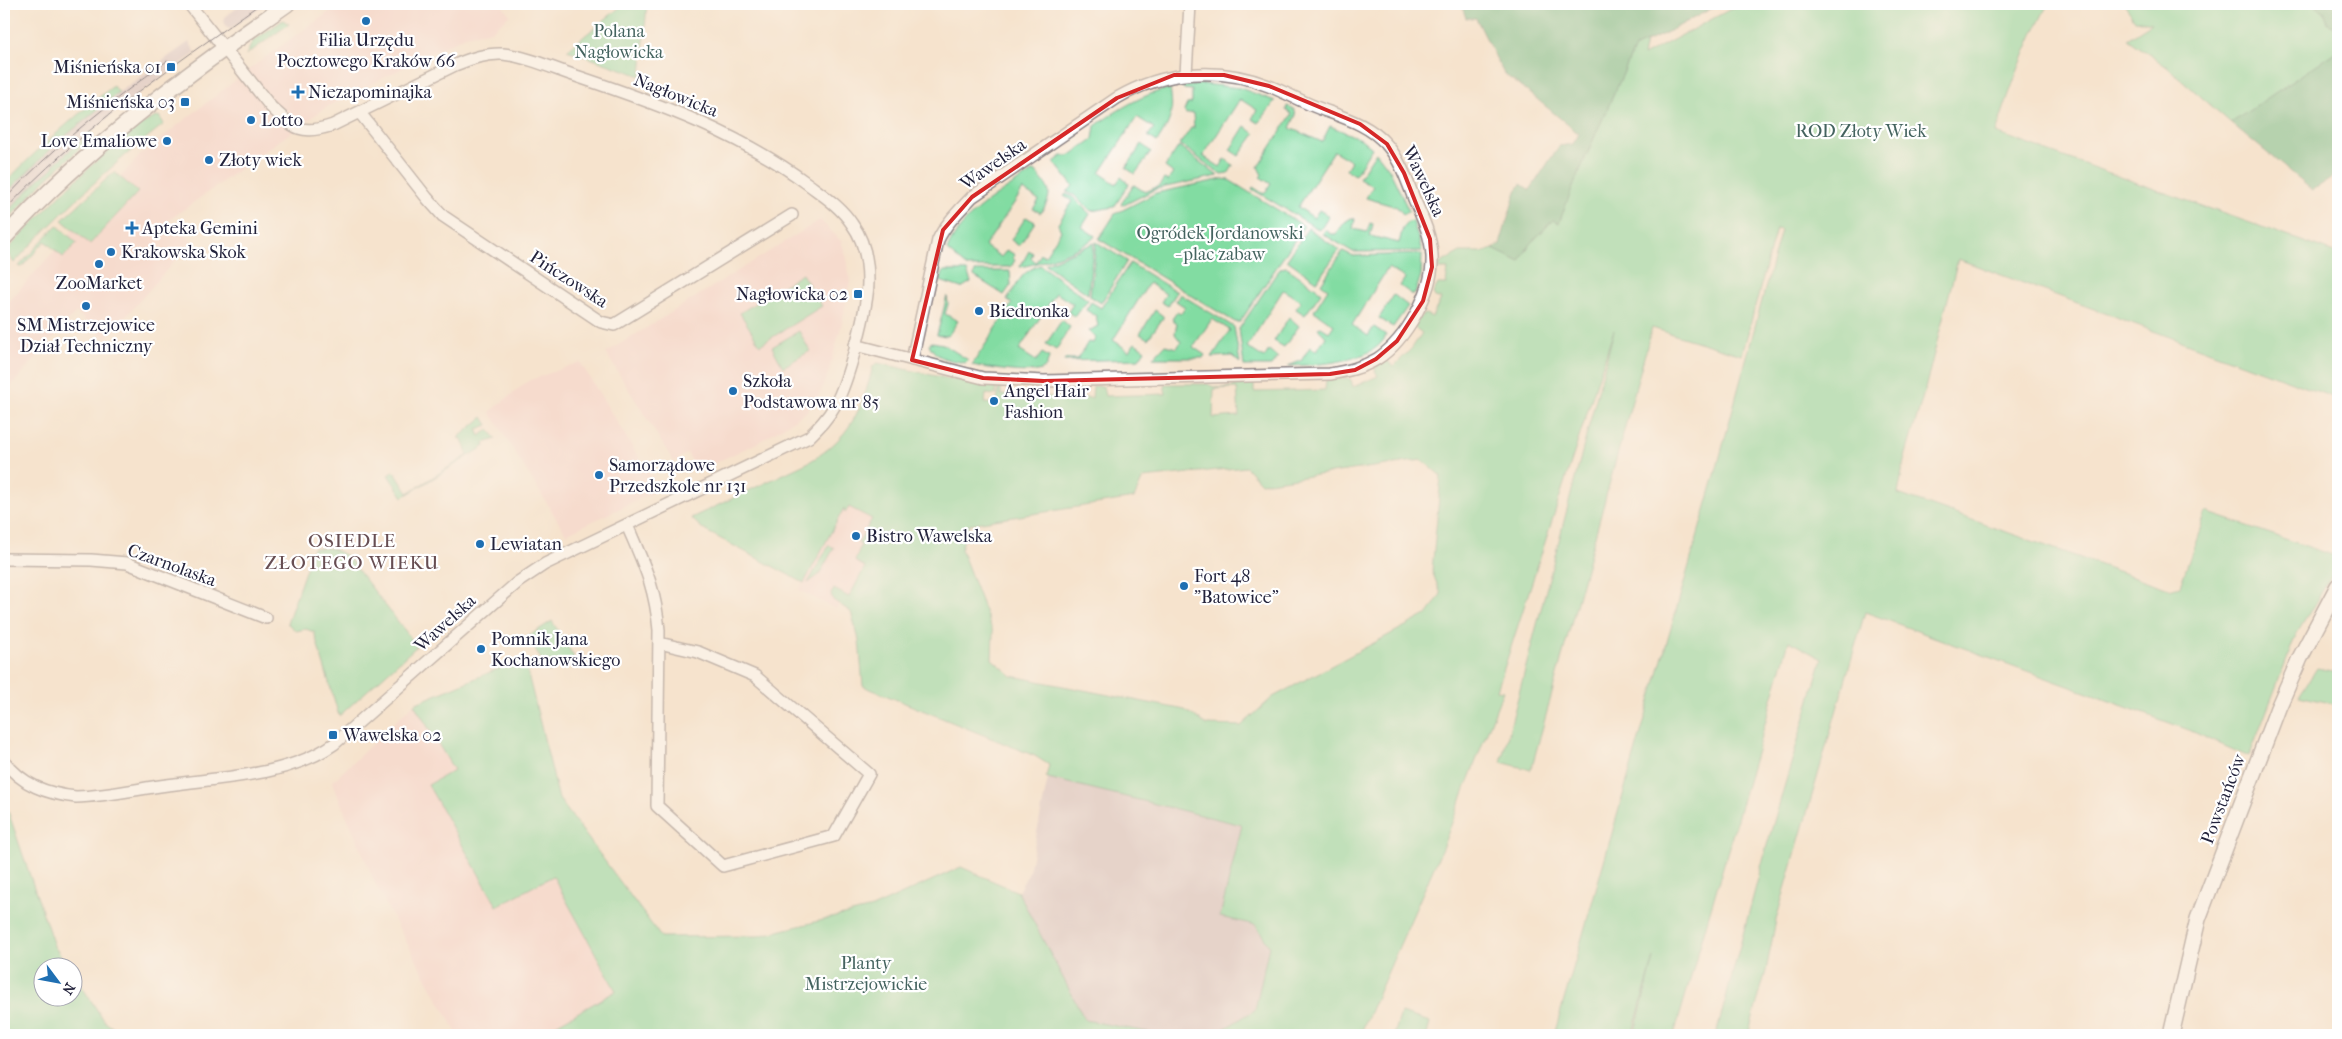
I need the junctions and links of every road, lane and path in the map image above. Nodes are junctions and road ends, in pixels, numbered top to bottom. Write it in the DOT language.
graph roads {
  1 [pos="190,4"];
  2 [pos="287,4"];
  3 [pos="1190,4"];
  4 [pos="224,48"];
  5 [pos="1186,74"];
  6 [pos="360,113"];
  7 [pos="792,215"];
  8 [pos="4,238"];
  9 [pos="865,301"];
  10 [pos="855,345"];
  11 [pos="912,360"];
  12 [pos="627,525"];
  13 [pos="4,559"];
  14 [pos="2338,586"];
  15 [pos="266,618"];
  16 [pos="659,643"];
  17 [pos="4,761"];
  18 [pos="2171,1035"];
  1 -- 4 [label="street, Nagłowicka"];
  2 -- 4 [label="street"];
  3 -- 5 [label="street"];
  4 -- 6 [label="street, Nagłowicka"];
  4 -- 8 [label="street"];
  5 -- 11 [label="street, Wawelska"];
  5 -- 11 [label="street, Wawelska"];
  6 -- 7 [label="street, Pińczowska"];
  6 -- 9 [label="street, Nagłowicka"];
  9 -- 10 [label="street, Wawelska"];
  10 -- 11 [label="street, Wawelska"];
  10 -- 12 [label="street, Wawelska"];
  12 -- 16 [label="street"];
  12 -- 17 [label="street, Wawelska"];
  13 -- 15 [label="street, Czarnolaska"];
  14 -- 18 [label="street, Powstańców"];
  16 -- 16 [label="street"];
}
